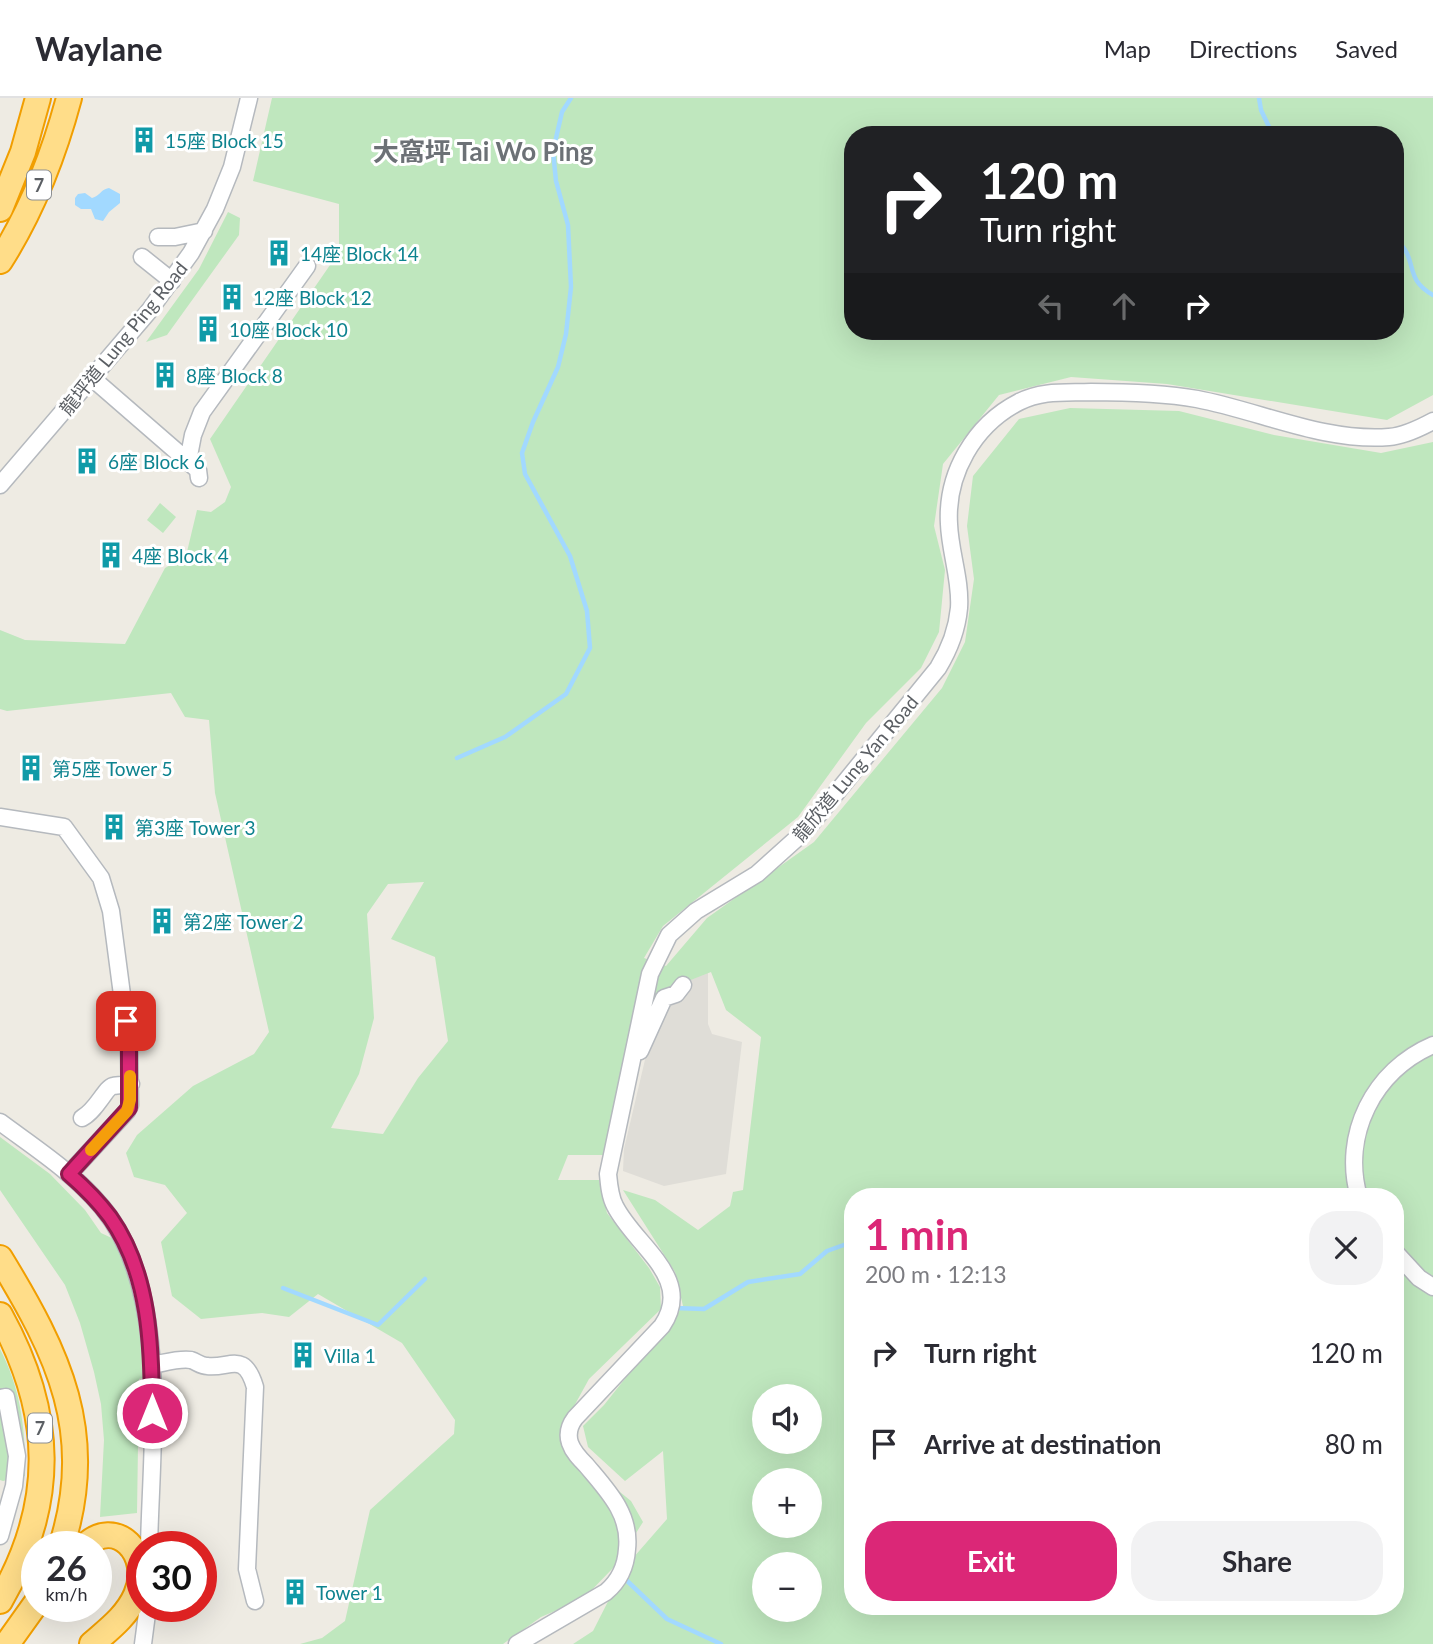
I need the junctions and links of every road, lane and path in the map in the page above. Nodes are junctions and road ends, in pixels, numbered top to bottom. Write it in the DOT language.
graph roads {
  1 [pos="38,98"];
  2 [pos="69,98"];
  3 [pos="250,98"];
  4 [pos="0,209"];
  5 [pos="204,231"];
  6 [pos="158,237"];
  7 [pos="142,257"];
  8 [pos="0,261"];
  9 [pos="307,266"];
  10 [pos="172,281"];
  11 [pos="92,378"];
  12 [pos="1433,421"];
  13 [pos="188,461"];
  14 [pos="200,478"];
  15 [pos="0,485"];
  16 [pos="0,817"];
  17 [pos="682,985"];
  18 [pos="1433,1045"];
  19 [pos="629,1080"];
  20 [pos="131,1084"];
  21 [pos="82,1118"];
  22 [pos="0,1122"];
  23 [pos="69,1174"];
  24 [pos="1357,1188"];
  25 [pos="0,1258"];
  26 [pos="1404,1262"];
  27 [pos="1433,1287"];
  28 [pos="0,1315"];
  29 [pos="152,1365"];
  30 [pos="0,1398"];
  31 [pos="17,1456"];
  32 [pos="0,1459"];
  33 [pos="65,1531"];
  34 [pos="150,1531"];
  35 [pos="0,1534"];
  36 [pos="112,1537"];
  37 [pos="0,1601"];
  38 [pos="256,1601"];
  39 [pos="24,1622"];
  40 [pos="146,1622"];
  41 [pos="11,1639"];
  42 [pos="144,1643"];
  43 [pos="92,1644"];
  44 [pos="517,1644"];
  1 -- 4 [label="highway, 7"];
  2 -- 8 [label="highway, 7"];
  3 -- 5 [label="street, 龍坪道 Lung Ping Road"];
  5 -- 6 [label="street"];
  5 -- 10 [label="street, 龍坪道 Lung Ping Road"];
  7 -- 10 [label="street"];
  9 -- 13 [label="street"];
  10 -- 11 [label="street, 龍坪道 Lung Ping Road"];
  11 -- 13 [label="street"];
  11 -- 15 [label="street, 龍坪道 Lung Ping Road"];
  12 -- 19 [label="street, 龍欣道 Lung Yan Road"];
  13 -- 14 [label="street"];
  16 -- 20 [label="street"];
  17 -- 19 [label="street"];
  18 -- 24 [label="street"];
  19 -- 44 [label="street, 龍欣道 Lung Yan Road"];
  20 -- 21 [label="street"];
  20 -- 23 [label="street"];
  22 -- 23 [label="street"];
  23 -- 29 [label="street"];
  25 -- 33 [label="highway, 7"];
  26 -- 27 [label="street"];
  28 -- 37 [label="highway, 7"];
  29 -- 34 [label="street"];
  29 -- 38 [label="street"];
  30 -- 31 [label="street"];
  31 -- 32 [label="street"];
  31 -- 35 [label="street"];
  36 -- 43 [label="highway"];
  39 -- 41 [label="highway"];
  40 -- 42 [label="street"];
}
